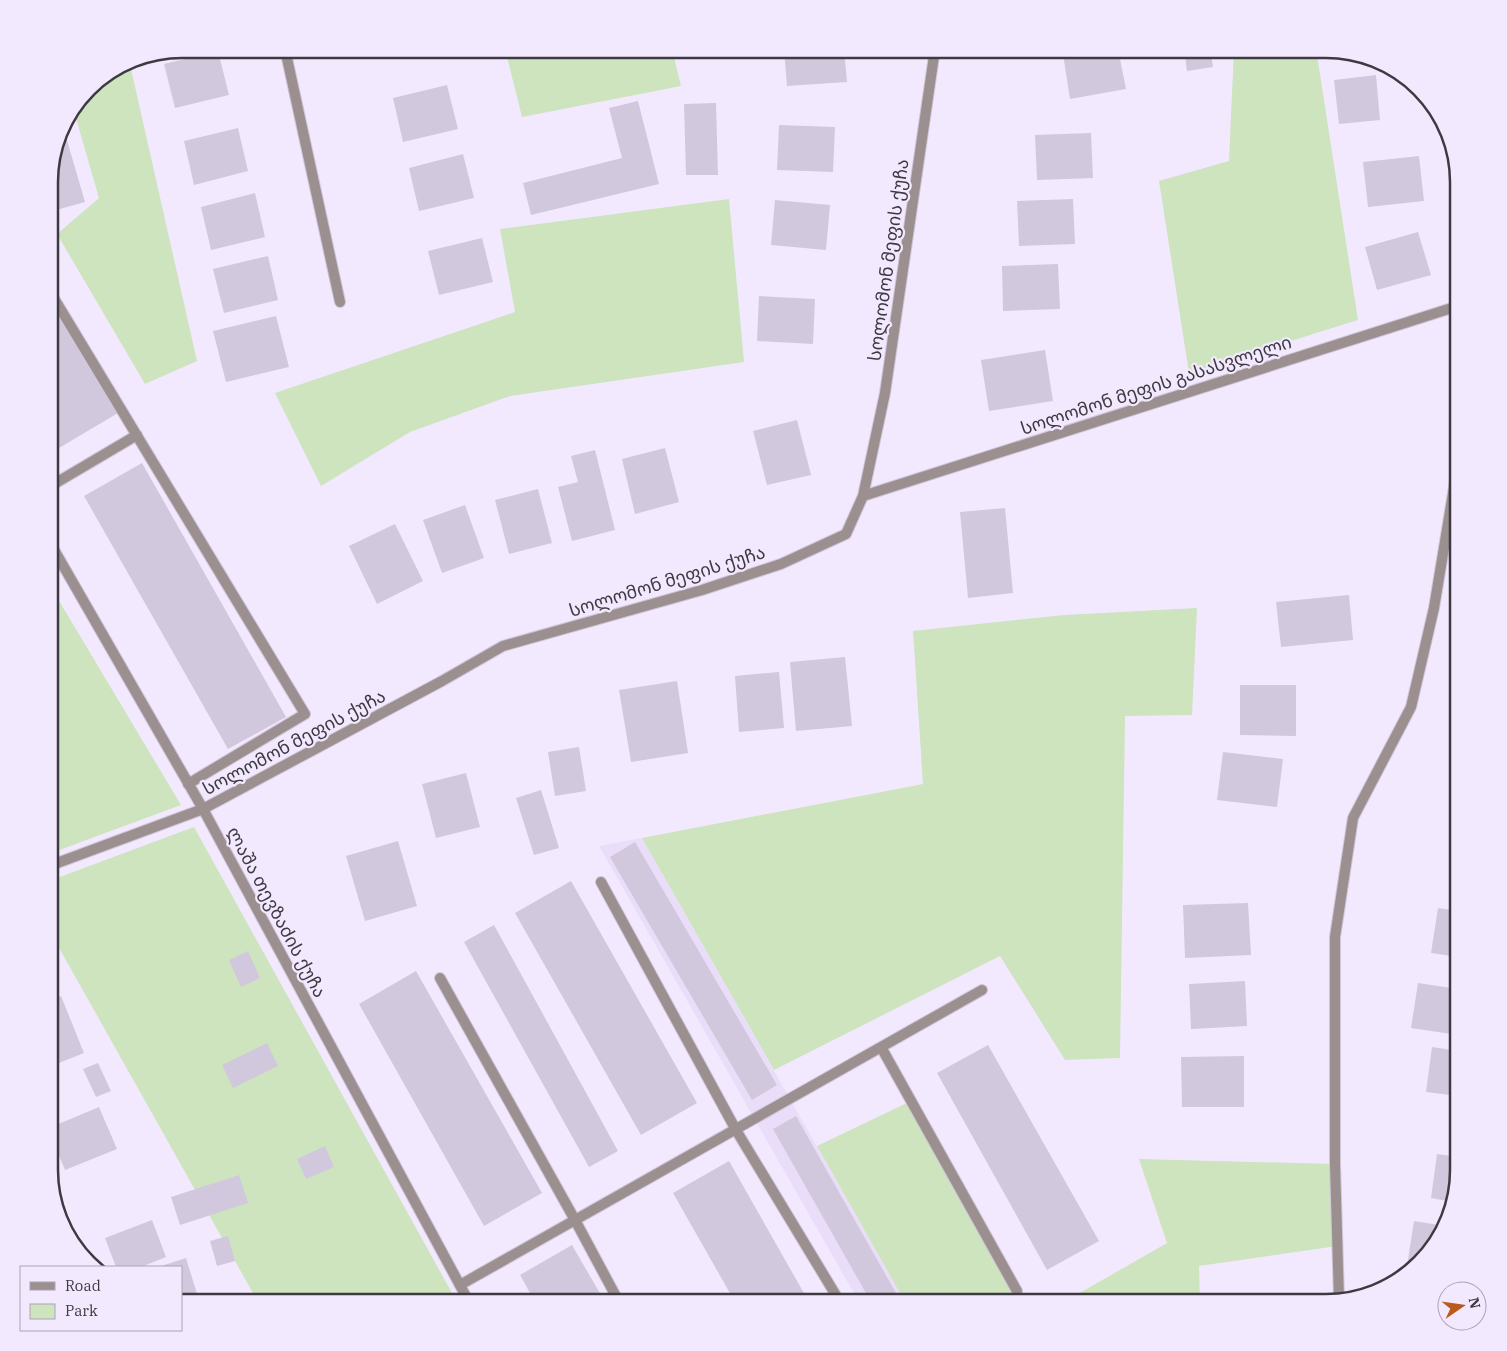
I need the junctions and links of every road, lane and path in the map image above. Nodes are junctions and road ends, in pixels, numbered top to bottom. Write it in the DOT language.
graph roads {
  1 [pos="287,58"];
  2 [pos="934,58"];
  3 [pos="340,302"];
  4 [pos="58,305"];
  5 [pos="1449,309"];
  6 [pos="136,435"];
  7 [pos="58,482"];
  8 [pos="863,496"];
  9 [pos="1449,515"];
  10 [pos="58,557"];
  11 [pos="188,784"];
  12 [pos="203,809"];
  13 [pos="58,863"];
  14 [pos="601,882"];
  15 [pos="440,978"];
  16 [pos="982,990"];
  17 [pos="881,1047"];
  18 [pos="736,1130"];
  19 [pos="575,1220"];
  20 [pos="460,1285"];
  21 [pos="1017,1291"];
  22 [pos="1339,1292"];
  23 [pos="465,1294"];
  24 [pos="615,1294"];
  25 [pos="835,1294"];
  1 -- 3 [label="street"];
  2 -- 8 [label="street, სოლომონ მეფის ქუჩა"];
  4 -- 6 [label="street"];
  5 -- 8 [label="street, სოლომონ მეფის გასასვლელი"];
  6 -- 7 [label="street"];
  6 -- 11 [label="street"];
  8 -- 12 [label="street, სოლომონ მეფის ქუჩა"];
  9 -- 22 [label="street"];
  10 -- 11 [label="street, ლაშა თევზაძის ქუჩა"];
  11 -- 12 [label="street, ლაშა თევზაძის ქუჩა"];
  12 -- 13 [label="street, სოლომონ მეფის ქუჩა"];
  12 -- 20 [label="street, ლაშა თევზაძის ქუჩა"];
  14 -- 18 [label="street"];
  15 -- 19 [label="street"];
  16 -- 17 [label="street"];
  17 -- 18 [label="street"];
  17 -- 21 [label="street"];
  18 -- 19 [label="street"];
  18 -- 25 [label="street"];
  19 -- 20 [label="street"];
  19 -- 24 [label="street"];
  20 -- 23 [label="street, ლაშა თევზაძის ქუჩა"];
}
